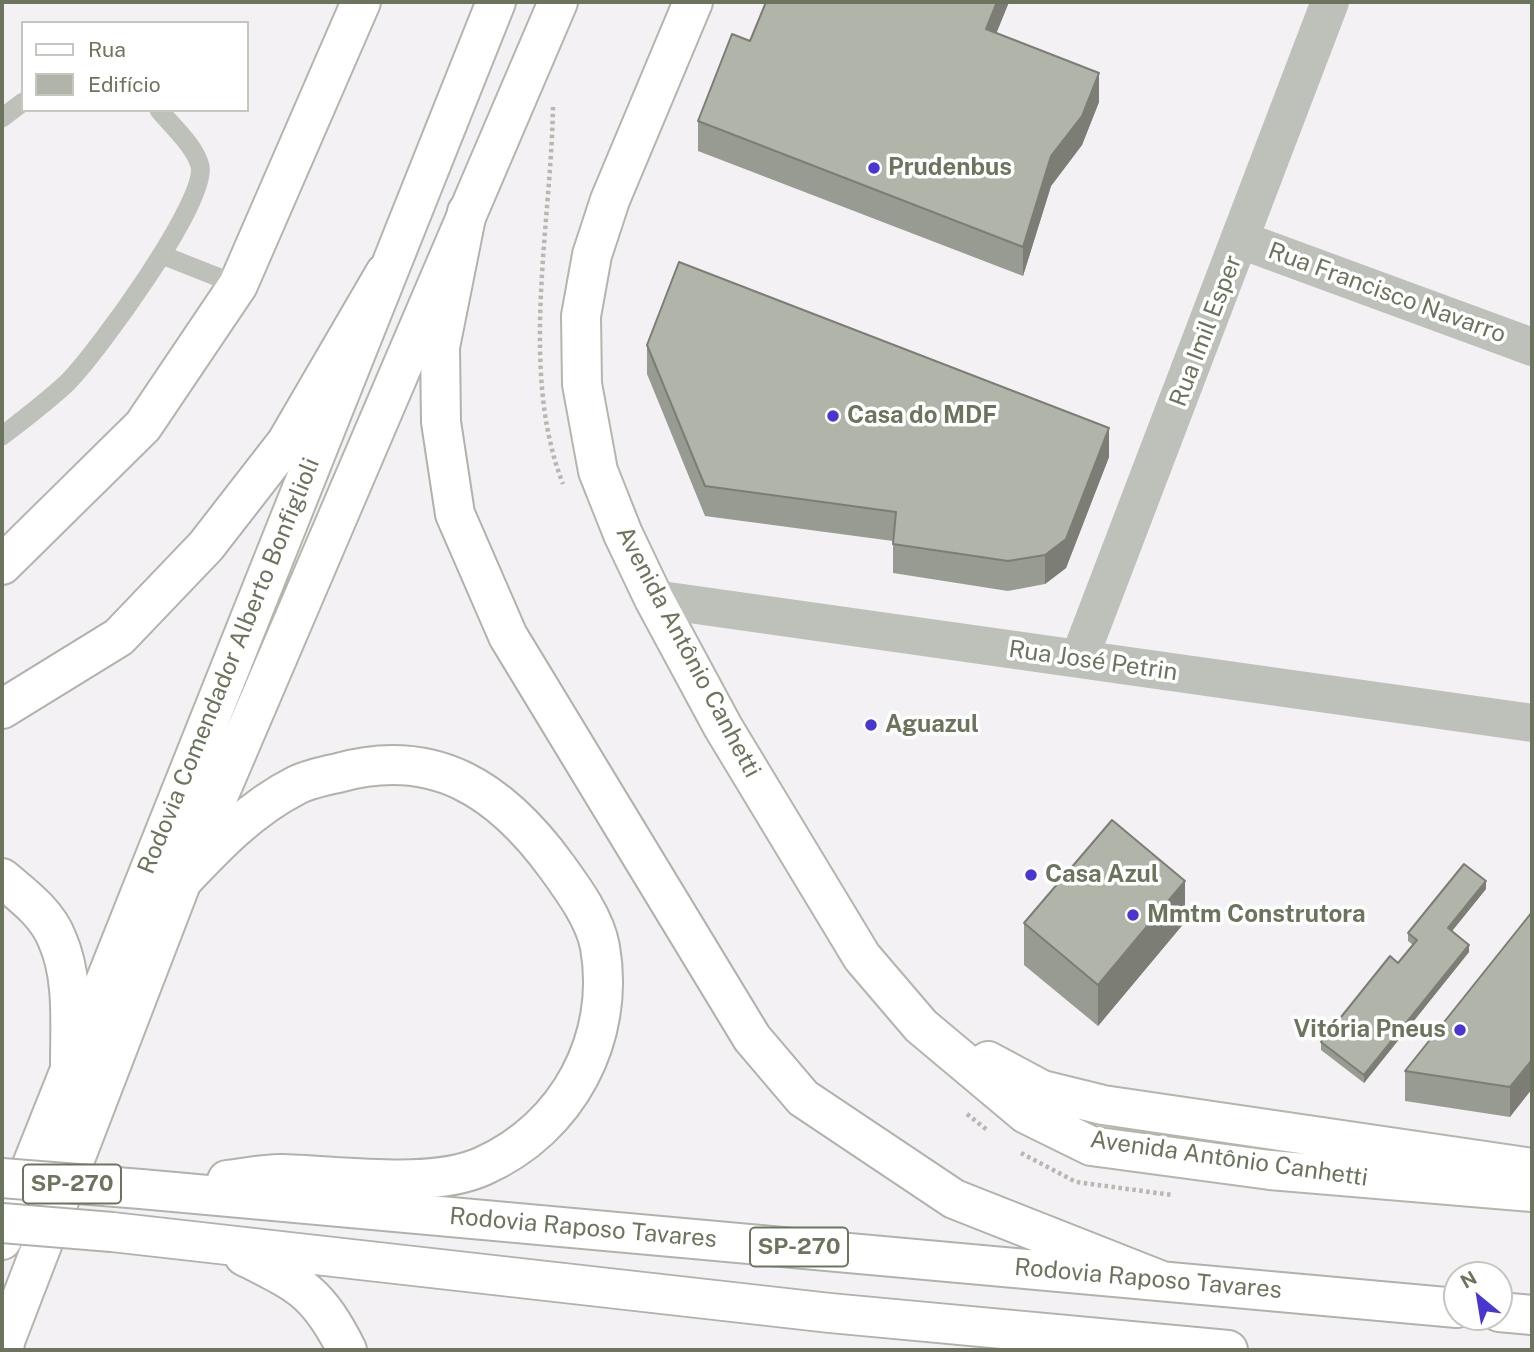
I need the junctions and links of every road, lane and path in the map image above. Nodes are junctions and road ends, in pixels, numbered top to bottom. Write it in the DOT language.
graph roads {
  1 [pos="361,2"];
  2 [pos="496,2"];
  3 [pos="558,2"];
  4 [pos="693,2"];
  5 [pos="1330,2"];
  6 [pos="553,97"];
  7 [pos="21,104"];
  8 [pos="161,112"];
  9 [pos="2,118"];
  10 [pos="467,212"];
  11 [pos="1241,240"];
  12 [pos="162,255"];
  13 [pos="385,273"];
  14 [pos="238,285"];
  15 [pos="1532,347"];
  16 [pos="2,436"];
  17 [pos="564,487"];
  18 [pos="2,565"];
  19 [pos="654,599"];
  20 [pos="1079,659"];
  21 [pos="2,709"];
  22 [pos="1532,723"];
  23 [pos="2,878"];
  24 [pos="182,881"];
  25 [pos="921,1026"];
  26 [pos="70,1064"];
  27 [pos="964,1111"];
  28 [pos="991,1133"];
  29 [pos="1010,1146"];
  30 [pos="1532,1168"];
  31 [pos="2,1178"];
  32 [pos="141,1189"];
  33 [pos="1532,1192"];
  34 [pos="1180,1196"];
  35 [pos="2,1223"];
  36 [pos="2,1240"];
  37 [pos="223,1245"];
  38 [pos="1162,1281"];
  39 [pos="1443,1307"];
  40 [pos="1513,1313"];
  41 [pos="1532,1315"];
  42 [pos="1092,1337"];
  43 [pos="4,1347"];
  44 [pos="347,1350"];
  45 [pos="981,1350"];
  46 [pos="1228,1350"];
  1 -- 14 [label="main road"];
  2 -- 13 [label="main road, Rodovia Comendador Alberto Bonfiglioli"];
  3 -- 10 [label="main road"];
  4 -- 19 [label="main road, Avenida Antônio Canhetti"];
  5 -- 11 [label="street, Rua Imil Esper"];
  6 -- 17 [label="path"];
  7 -- 9 [label="lane"];
  8 -- 12 [label="lane"];
  10 -- 24 [label="main road, Rodovia Comendador Alberto Bonfiglioli"];
  10 -- 38 [label="main road"];
  11 -- 15 [label="street, Rua Francisco Navarro"];
  11 -- 20 [label="street, Rua Imil Esper"];
  12 -- 14 [label="lane"];
  12 -- 16 [label="lane"];
  13 -- 21 [label="main road"];
  13 -- 26 [label="main road, Rodovia Comendador Alberto Bonfiglioli"];
  14 -- 18 [label="main road"];
  19 -- 20 [label="street, Rua José Petrin"];
  19 -- 25 [label="main road, Avenida Antônio Canhetti"];
  20 -- 22 [label="street, Rua José Petrin"];
  23 -- 26 [label="main road"];
  24 -- 32 [label="main road"];
  24 -- 43 [label="main road, Rodovia Comendador Alberto Bonfiglioli"];
  25 -- 30 [label="main road, Avenida Antônio Canhetti"];
  25 -- 33 [label="main road, Avenida Antônio Canhetti"];
  26 -- 36 [label="main road, Rodovia Comendador Alberto Bonfiglioli"];
  27 -- 28 [label="path"];
  29 -- 34 [label="path"];
  31 -- 32 [label="main road, Rodovia Raposo Tavares / SP-270, bridge"];
  32 -- 38 [label="main road, Rodovia Raposo Tavares / SP-270"];
  35 -- 37 [label="main road, SP-270, bridge"];
  37 -- 42 [label="main road, SP-270"];
  37 -- 44 [label="main road"];
  38 -- 39 [label="main road, Rodovia Raposo Tavares / SP-270"];
  40 -- 41 [label="main road"];
  42 -- 45 [label="main road"];
  42 -- 46 [label="main road, SP-270"];
}
